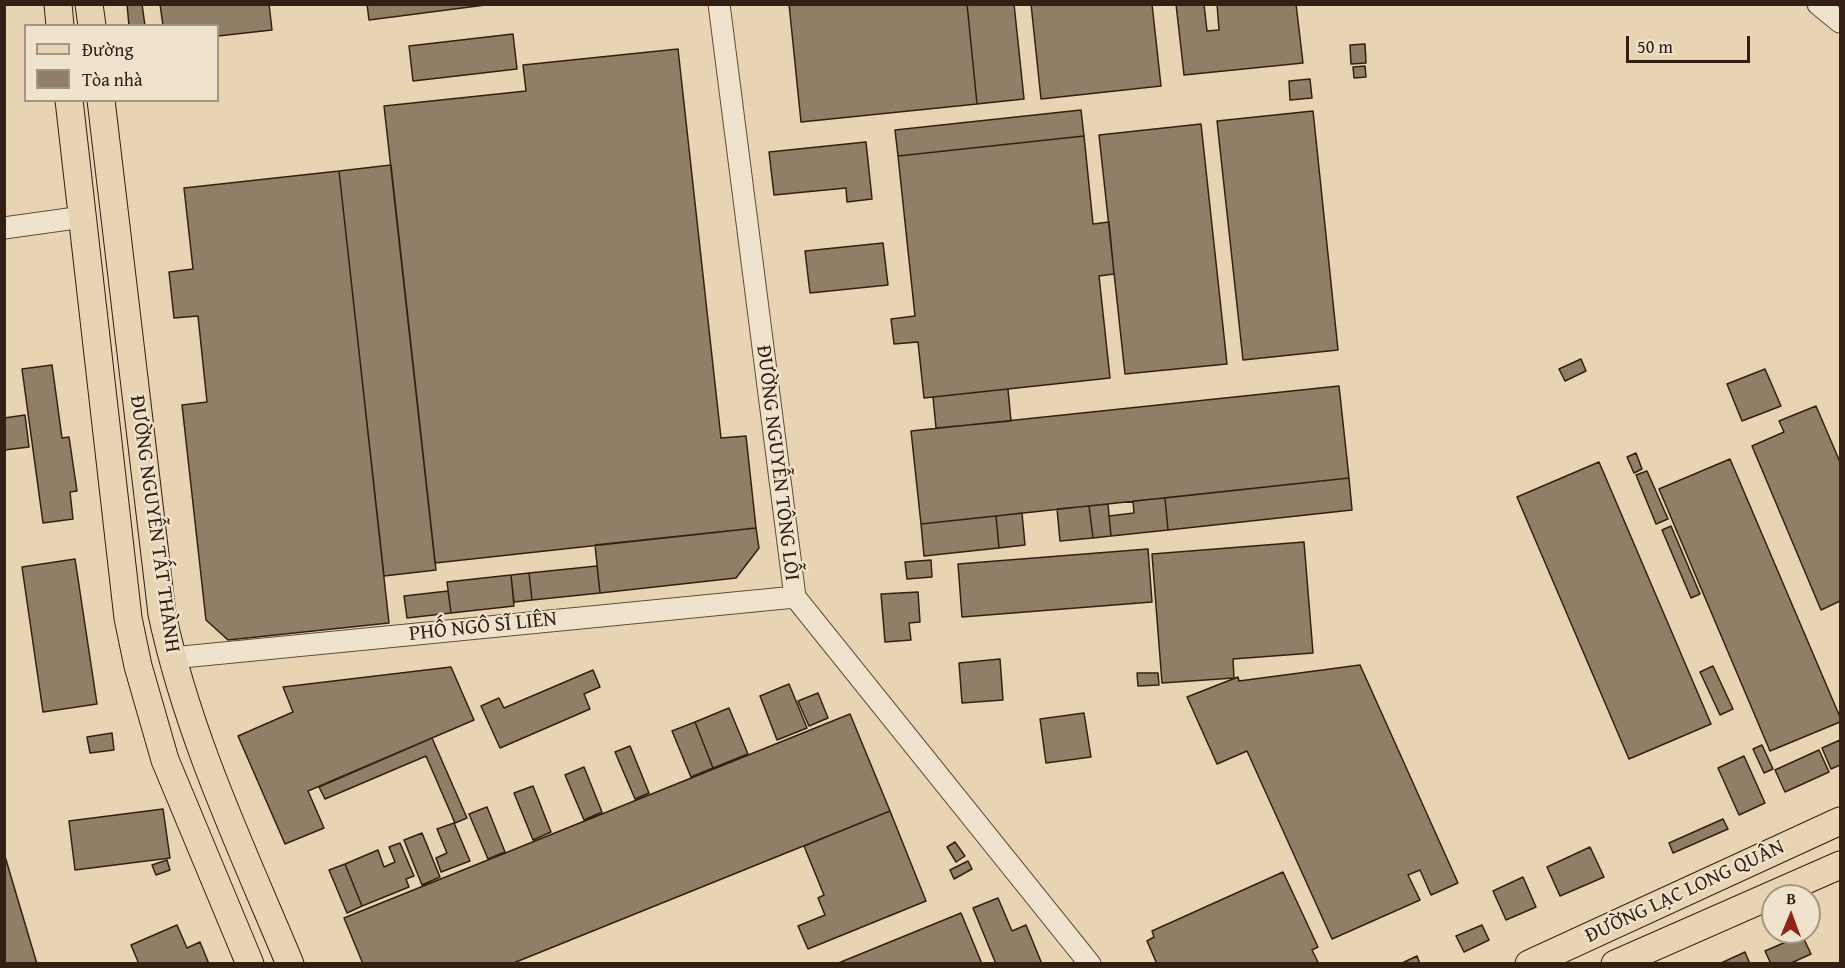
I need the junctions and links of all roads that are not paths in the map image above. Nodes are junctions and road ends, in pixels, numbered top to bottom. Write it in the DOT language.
graph roads {
  1 [pos="58,4"];
  2 [pos="89,4"];
  3 [pos="719,4"];
  4 [pos="1818,4"];
  5 [pos="1840,22"];
  6 [pos="60,24"];
  7 [pos="92,24"];
  8 [pos="69,102"];
  9 [pos="101,102"];
  10 [pos="83,217"];
  11 [pos="4,228"];
  12 [pos="795,597"];
  13 [pos="172,658"];
  14 [pos="138,666"];
  15 [pos="1840,821"];
  16 [pos="1840,865"];
  17 [pos="250,963"];
  18 [pos="290,963"];
  19 [pos="1090,963"];
  20 [pos="1528,963"];
  21 [pos="1615,963"];
  1 -- 6 [label="main road"];
  2 -- 7 [label="main road"];
  3 -- 12 [label="street, ĐƯỜNG NGUYỄN TÔNG LỖI"];
  4 -- 5 [label="street"];
  8 -- 10 [label="main road, ĐƯỜNG NGUYỄN TẤT THÀNH"];
  9 -- 13 [label="main road, ĐƯỜNG NGUYỄN TẤT THÀNH"];
  10 -- 11 [label="street"];
  10 -- 14 [label="main road, ĐƯỜNG NGUYỄN TẤT THÀNH"];
  12 -- 13 [label="street, PHỐ NGÔ SĨ LIÊN"];
  12 -- 19 [label="street, ĐƯỜNG NGUYỄN TÔNG LỖI"];
  13 -- 14 [label="main road"];
  13 -- 18 [label="main road, ĐƯỜNG NGUYỄN TẤT THÀNH"];
  14 -- 17 [label="main road, ĐƯỜNG NGUYỄN TẤT THÀNH"];
  15 -- 20 [label="main road, ĐƯỜNG LẠC LONG QUÂN"];
  16 -- 21 [label="main road, ĐƯỜNG LẠC LONG QUÂN"];
}
